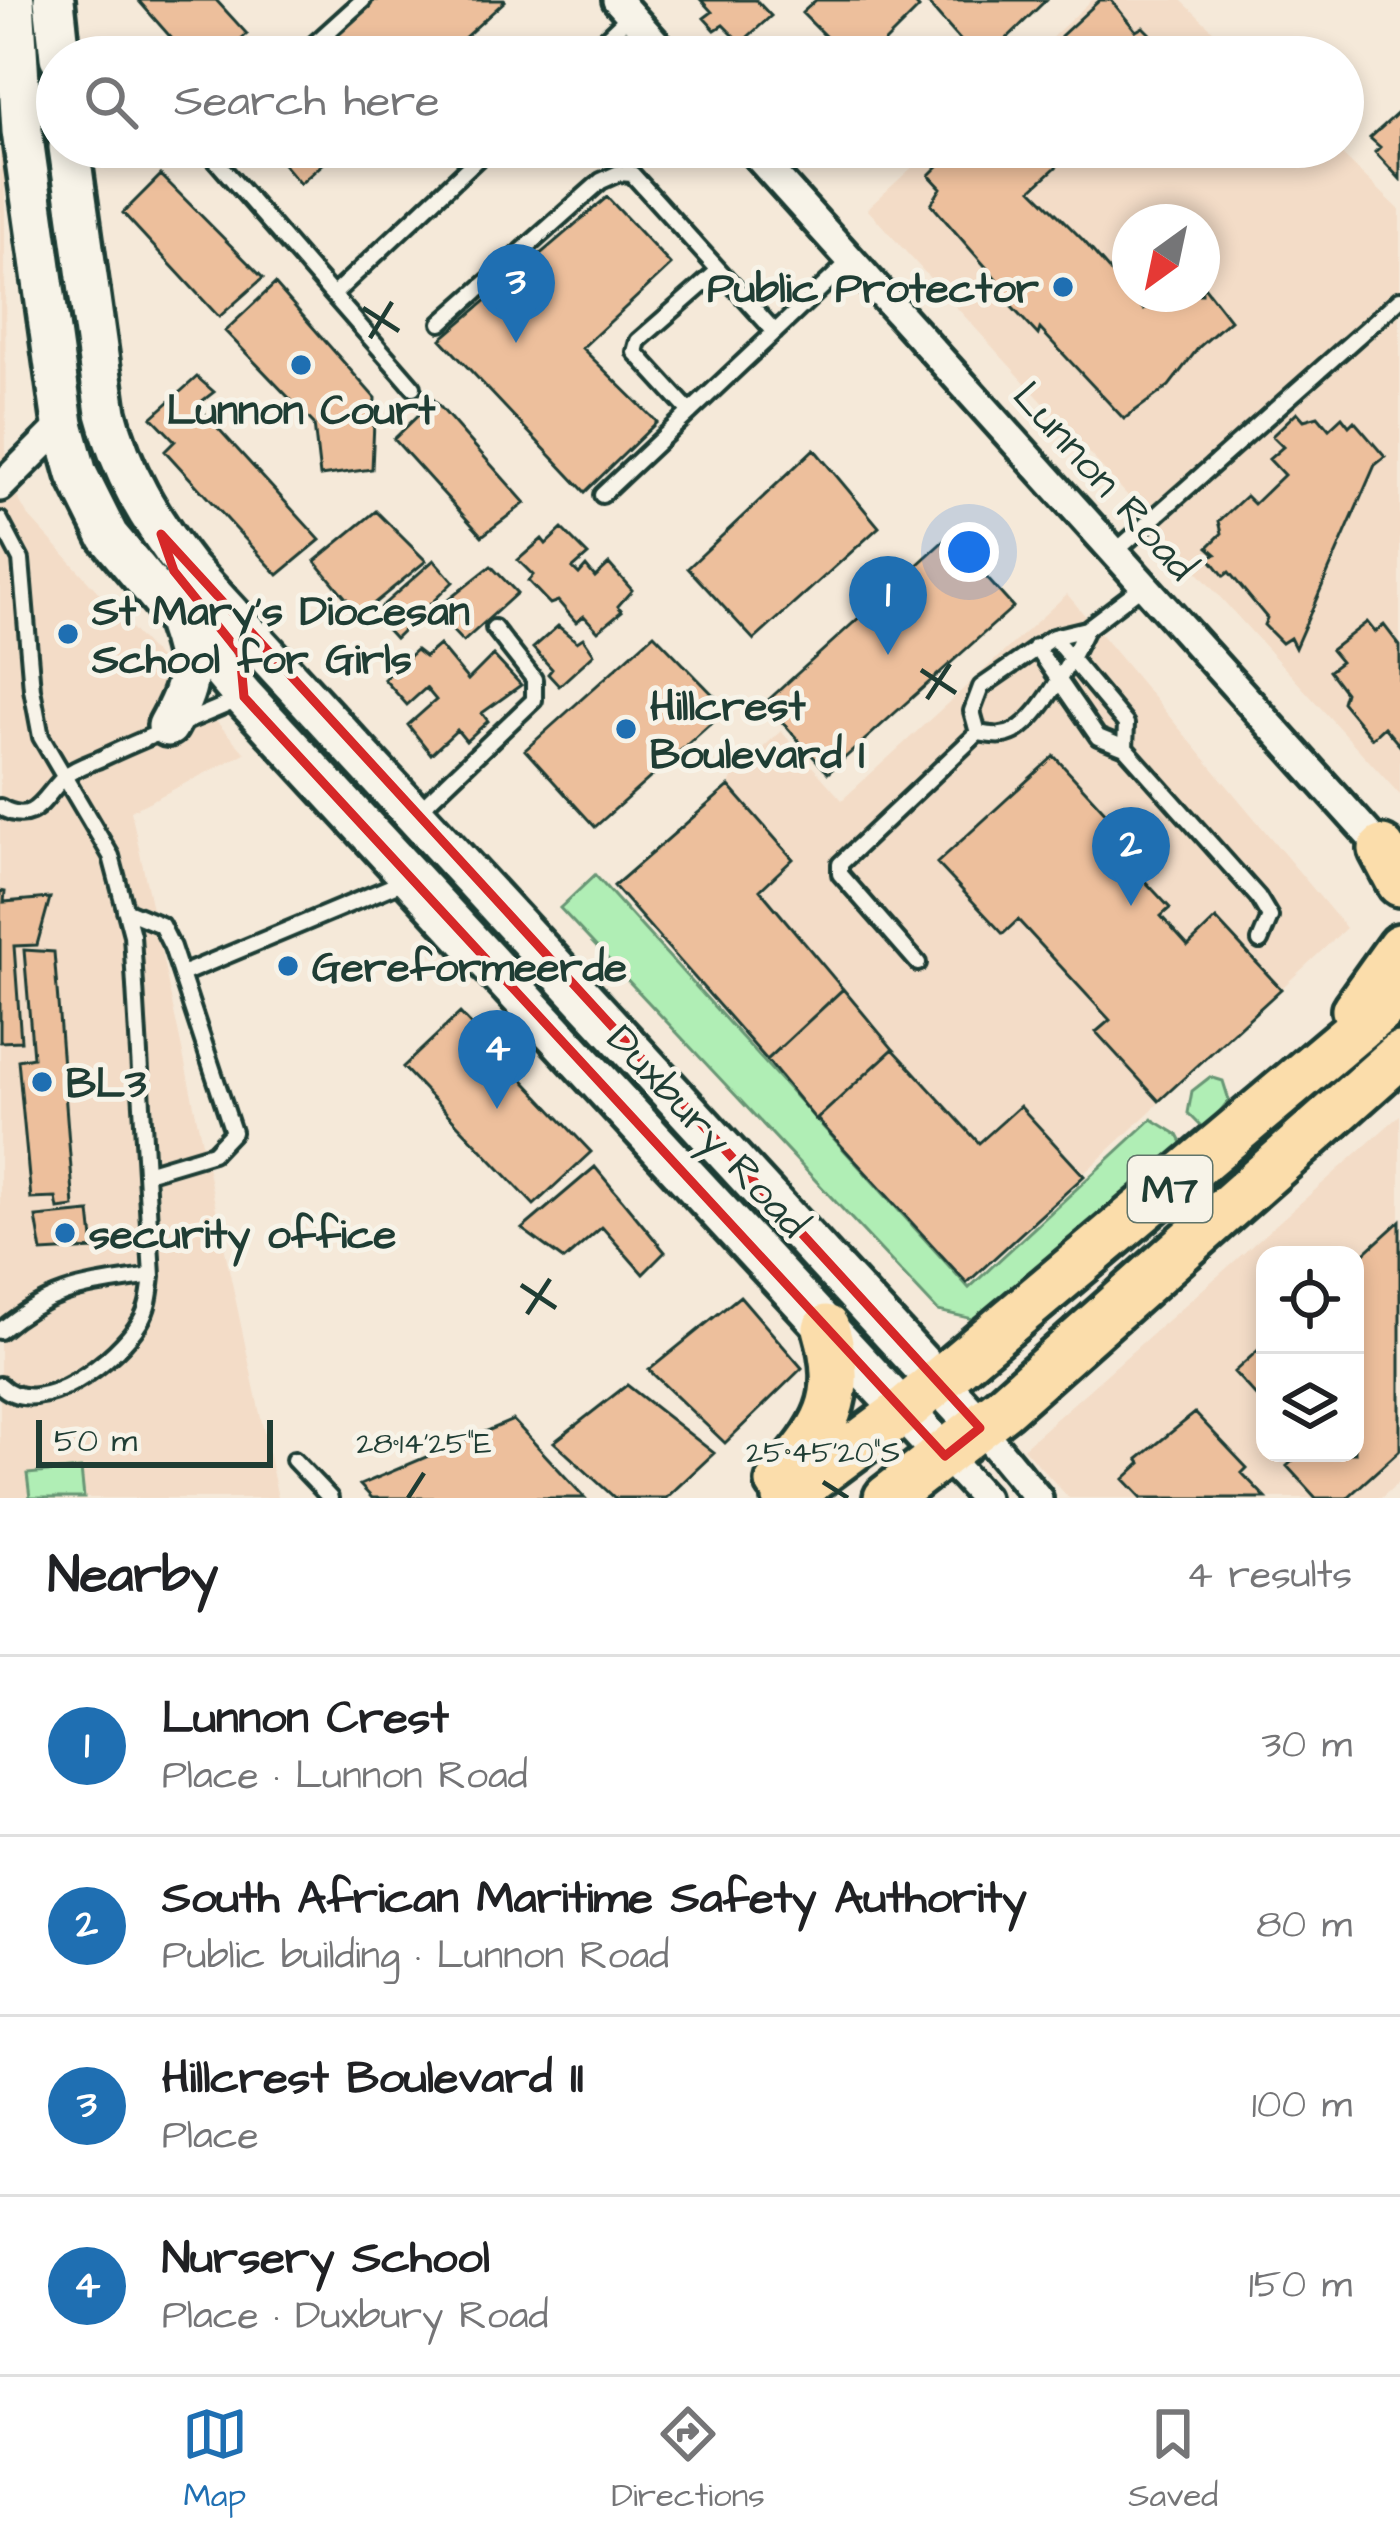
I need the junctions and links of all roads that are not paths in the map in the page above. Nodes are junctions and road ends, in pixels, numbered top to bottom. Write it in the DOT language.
graph roads {
  1 [pos="14,0"];
  2 [pos="54,0"];
  3 [pos="363,0"];
  4 [pos="624,7"];
  5 [pos="58,36"];
  6 [pos="323,36"];
  7 [pos="602,36"];
  8 [pos="650,36"];
  9 [pos="72,168"];
  10 [pos="223,168"];
  11 [pos="468,168"];
  12 [pos="768,168"];
  13 [pos="851,260"];
  14 [pos="718,271"];
  15 [pos="335,293"];
  16 [pos="1400,299"];
  17 [pos="441,323"];
  18 [pos="775,332"];
  19 [pos="413,387"];
  20 [pos="690,412"];
  21 [pos="63,424"];
  22 [pos="0,487"];
  23 [pos="602,495"];
  24 [pos="0,520"];
  25 [pos="161,534"];
  26 [pos="1115,552"];
  27 [pos="1144,585"];
  28 [pos="175,617"];
  29 [pos="494,628"];
  30 [pos="1086,629"];
  31 [pos="1053,637"];
  32 [pos="1036,647"];
  33 [pos="1071,659"];
  34 [pos="1060,677"];
  35 [pos="244,697"];
  36 [pos="168,726"];
  37 [pos="978,733"];
  38 [pos="1125,748"];
  39 [pos="66,776"];
  40 [pos="384,783"];
  41 [pos="0,807"];
  42 [pos="413,816"];
  43 [pos="1396,863"];
  44 [pos="411,878"];
  45 [pos="125,910"];
  46 [pos="1260,941"];
  47 [pos="1400,947"];
  48 [pos="918,963"];
  49 [pos="182,974"];
  50 [pos="1400,993"];
  51 [pos="1400,1012"];
  52 [pos="1400,1055"];
  53 [pos="1328,1057"];
  54 [pos="146,1173"];
  55 [pos="152,1276"];
  56 [pos="826,1328"];
  57 [pos="0,1331"];
  58 [pos="0,1385"];
  59 [pos="920,1396"];
  60 [pos="980,1428"];
  61 [pos="945,1456"];
  62 [pos="294,1460"];
  63 [pos="331,1498"];
  64 [pos="766,1498"];
  65 [pos="786,1498"];
  66 [pos="887,1498"];
  67 [pos="984,1498"];
  68 [pos="1038,1498"];
  1 -- 21 [label="main road, Duxbury Road"];
  2 -- 5 [label="main road"];
  3 -- 6 [label="lane"];
  4 -- 7 [label="lane"];
  4 -- 8 [label="street"];
  9 -- 25 [label="main road, Duxbury Road"];
  10 -- 15 [label="lane"];
  11 -- 15 [label="lane"];
  12 -- 13 [label="street, Lunnon Road"];
  13 -- 18 [label="lane"];
  13 -- 26 [label="street, Lunnon Road"];
  14 -- 17 [label="lane"];
  14 -- 18 [label="lane"];
  14 -- 20 [label="lane"];
  15 -- 19 [label="lane"];
  16 -- 26 [label="lane"];
  18 -- 20 [label="lane"];
  20 -- 23 [label="lane"];
  21 -- 22 [label="street"];
  21 -- 28 [label="main road, Duxbury Road"];
  24 -- 39 [label="lane"];
  25 -- 35 [label="main road"];
  25 -- 40 [label="main road, Duxbury Road"];
  26 -- 27 [label="street, Lunnon Road"];
  27 -- 30 [label="lane"];
  27 -- 43 [label="street, Lunnon Road"];
  28 -- 35 [label="main road, Duxbury Road"];
  28 -- 36 [label="main road"];
  29 -- 42 [label="lane"];
  30 -- 31 [label="lane"];
  30 -- 33 [label="lane"];
  31 -- 32 [label="lane"];
  31 -- 33 [label="lane"];
  32 -- 34 [label="lane"];
  32 -- 37 [label="lane"];
  33 -- 34 [label="lane"];
  33 -- 38 [label="lane"];
  34 -- 37 [label="lane"];
  34 -- 38 [label="lane"];
  35 -- 36 [label="lane"];
  35 -- 40 [label="main road"];
  35 -- 44 [label="main road, Duxbury Road"];
  36 -- 39 [label="lane"];
  37 -- 48 [label="lane"];
  38 -- 46 [label="lane"];
  39 -- 41 [label="lane"];
  39 -- 45 [label="lane"];
  40 -- 42 [label="main road, Duxbury Road"];
  42 -- 59 [label="main road, Duxbury Road"];
  44 -- 49 [label="lane"];
  44 -- 56 [label="main road, Duxbury Road"];
  45 -- 49 [label="lane"];
  45 -- 54 [label="lane"];
  47 -- 53 [label="main road"];
  49 -- 54 [label="lane"];
  50 -- 53 [label="main road, M7"];
  51 -- 53 [label="main road"];
  52 -- 60 [label="main road, M7"];
  53 -- 59 [label="main road, M7"];
  54 -- 55 [label="lane"];
  55 -- 57 [label="lane"];
  55 -- 58 [label="lane"];
  56 -- 59 [label="main road, Duxbury Road"];
  56 -- 64 [label="main road"];
  59 -- 60 [label="main road, Duxbury Road"];
  59 -- 61 [label="main road, Duxbury Road"];
  59 -- 65 [label="main road, M7"];
  60 -- 61 [label="main road, M7"];
  60 -- 68 [label="street, Duxbury Road"];
  61 -- 66 [label="main road, M7"];
  61 -- 67 [label="street, Duxbury Road"];
  62 -- 63 [label="lane"];
}
